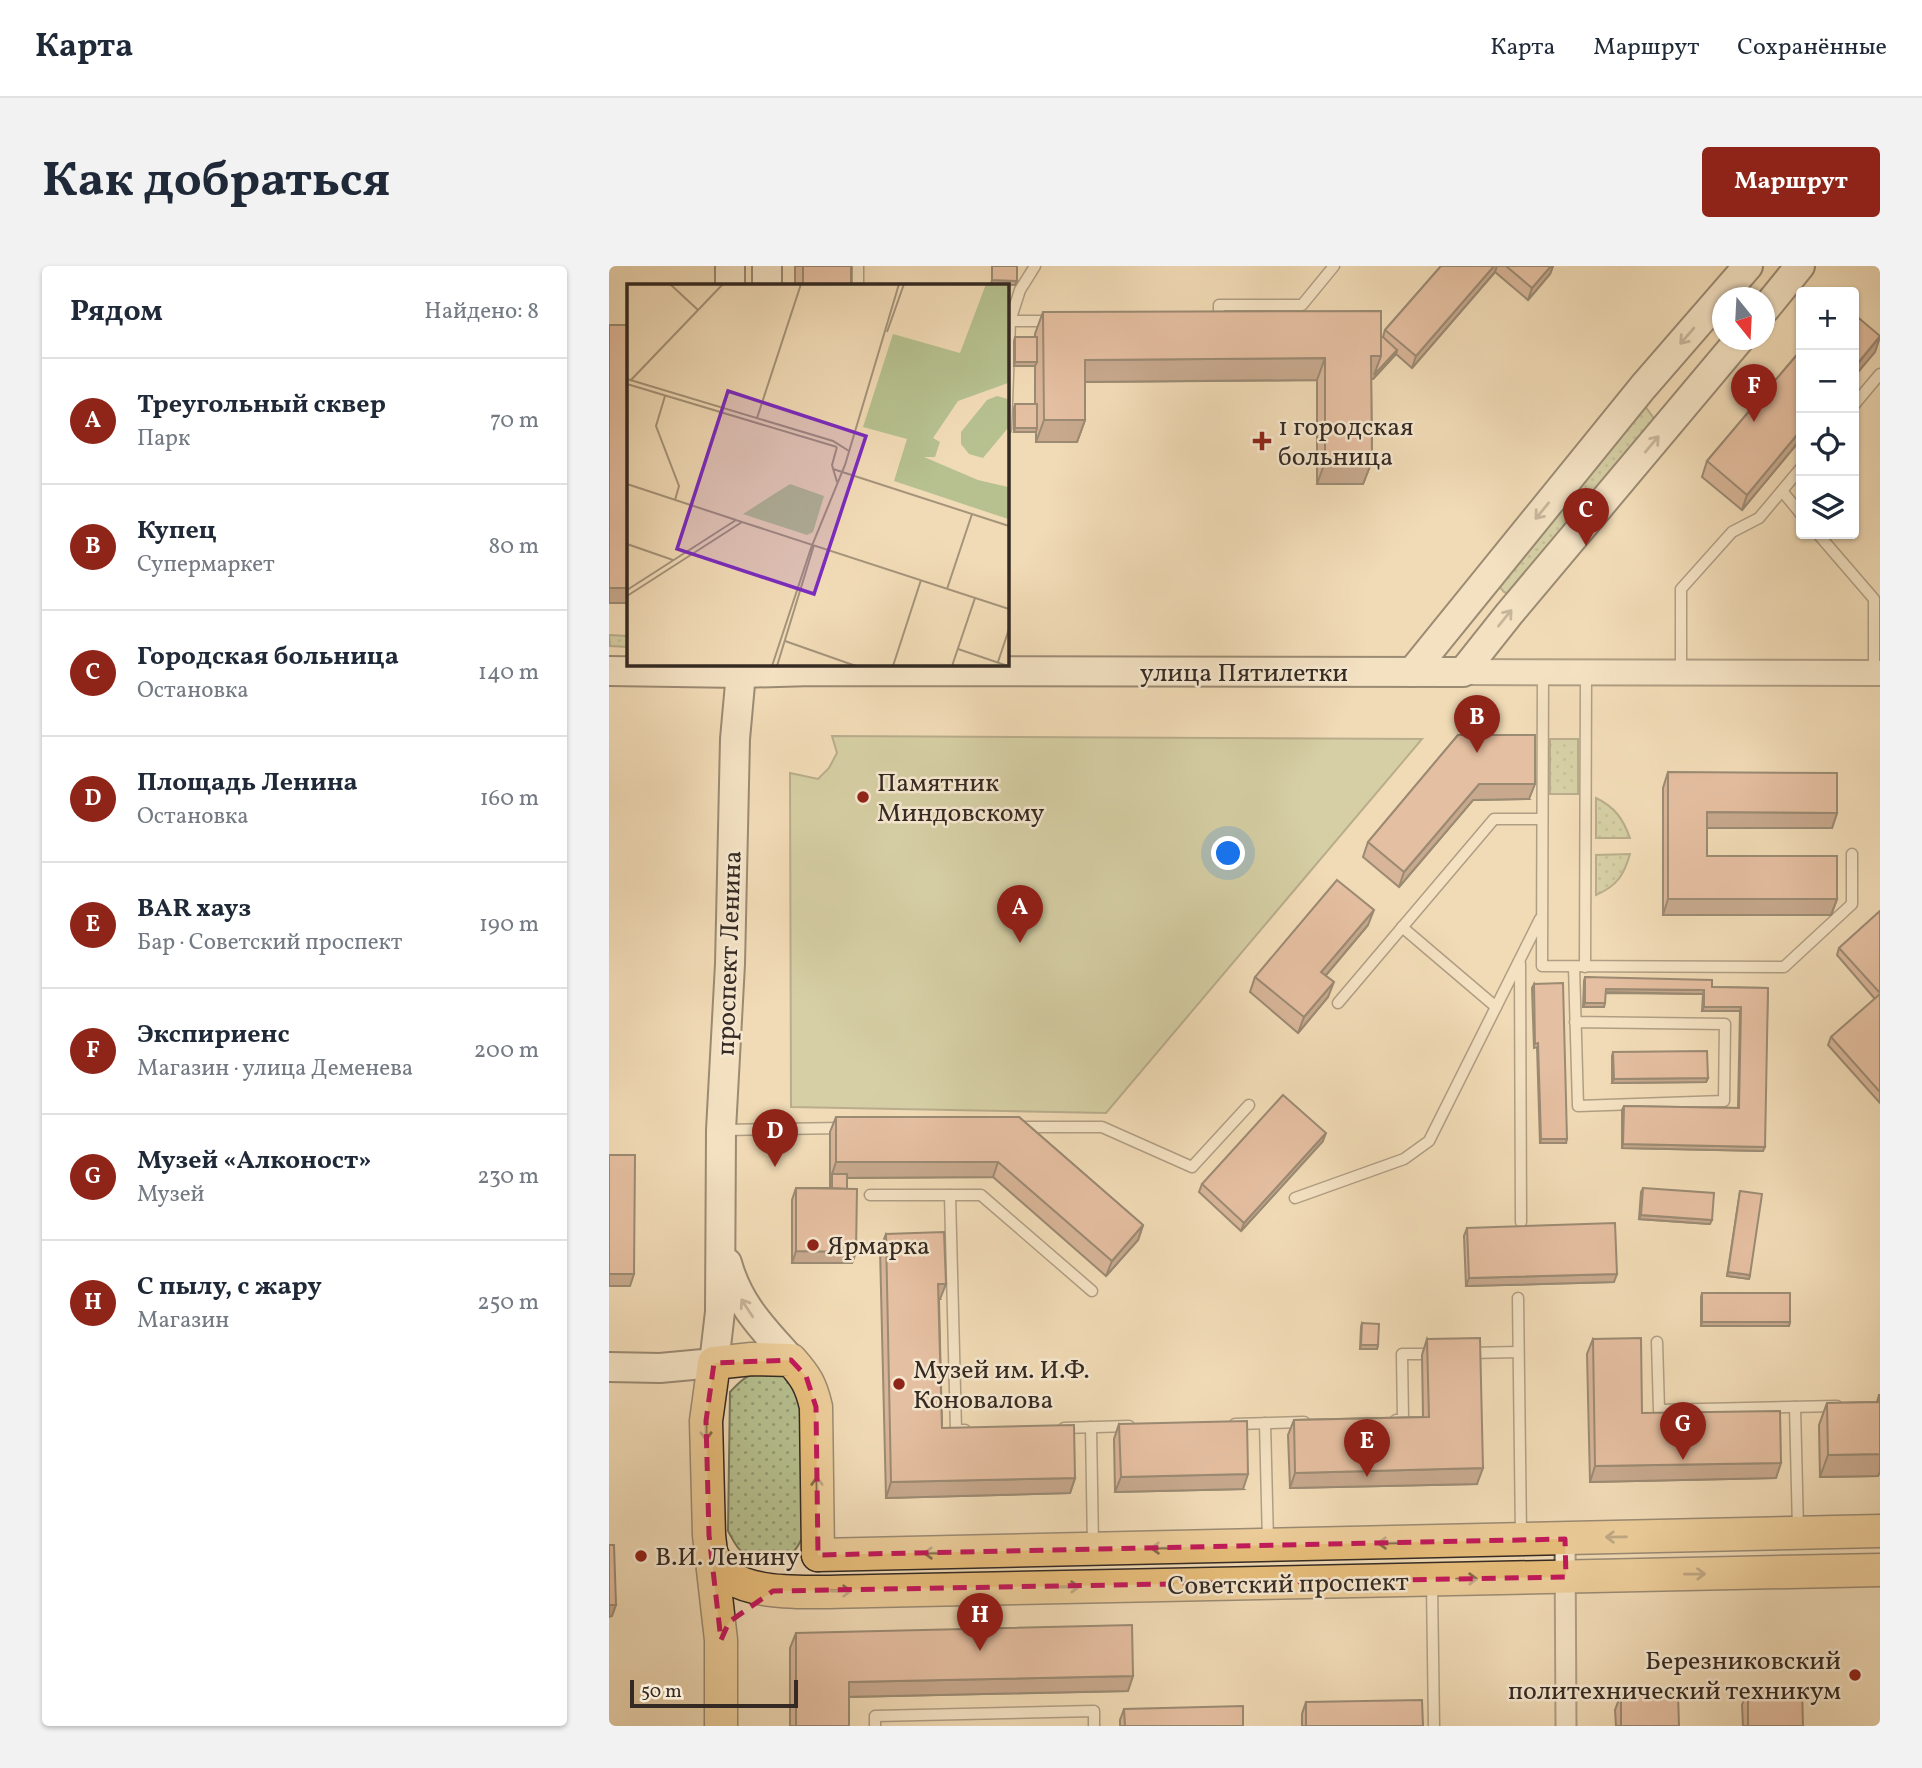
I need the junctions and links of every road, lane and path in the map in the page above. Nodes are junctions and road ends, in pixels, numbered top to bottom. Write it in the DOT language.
graph roads {
  1 [pos="730,266"];
  2 [pos="767,266"];
  3 [pos="858,266"];
  4 [pos="1035,266"];
  5 [pos="1334,266"];
  6 [pos="1748,266"];
  7 [pos="1800,266"];
  8 [pos="730,284"];
  9 [pos="767,284"];
  10 [pos="858,284"];
  11 [pos="1775,297"];
  12 [pos="1205,320"];
  13 [pos="1010,321"];
  14 [pos="1066,321"];
  15 [pos="1731,350"];
  16 [pos="1880,374"];
  17 [pos="1008,375"];
  18 [pos="1643,387"];
  19 [pos="1859,399"];
  20 [pos="1678,413"];
  21 [pos="1796,474"];
  22 [pos="1781,491"];
  23 [pos="1796,508"];
  24 [pos="1822,539"];
  25 [pos="742,667"];
  26 [pos="609,671"];
  27 [pos="1543,671"];
  28 [pos="1586,671"];
  29 [pos="1412,672"];
  30 [pos="1463,672"];
  31 [pos="1681,672"];
  32 [pos="1877,673"];
  33 [pos="1542,819"];
  34 [pos="1852,853"];
  35 [pos="1542,916"];
  36 [pos="1402,928"];
  37 [pos="1520,960"];
  38 [pos="1579,967"];
  39 [pos="1338,1003"];
  40 [pos="1496,1007"];
  41 [pos="1575,1022"];
  42 [pos="1249,1105"];
  43 [pos="1005,1127"];
  44 [pos="853,1128"];
  45 [pos="721,1130"];
  46 [pos="870,1195"];
  47 [pos="950,1195"];
  48 [pos="1295,1198"];
  49 [pos="1521,1222"];
  50 [pos="721,1233"];
  51 [pos="1091,1291"];
  52 [pos="1518,1298"];
  53 [pos="1657,1342"];
  54 [pos="1518,1352"];
  55 [pos="1441,1353"];
  56 [pos="1454,1353"];
  57 [pos="791,1360"];
  58 [pos="714,1363"];
  59 [pos="609,1367"];
  60 [pos="1844,1406"];
  61 [pos="1795,1407"];
  62 [pos="1389,1420"];
  63 [pos="1320,1422"];
  64 [pos="1265,1423"];
  65 [pos="1225,1424"];
  66 [pos="1144,1426"];
  67 [pos="1091,1427"];
  68 [pos="1050,1428"];
  69 [pos="969,1430"];
  70 [pos="1880,1531"];
  71 [pos="1798,1533"];
  72 [pos="1565,1539"];
  73 [pos="1521,1540"];
  74 [pos="1268,1545"];
  75 [pos="1093,1549"];
  76 [pos="711,1553"];
  77 [pos="818,1555"];
  78 [pos="1880,1570"];
  79 [pos="1566,1577"];
  80 [pos="1431,1580"];
  81 [pos="773,1591"];
  82 [pos="721,1640"];
  83 [pos="721,1726"];
  84 [pos="874,1726"];
  85 [pos="1094,1726"];
  86 [pos="1434,1726"];
  87 [pos="1566,1726"];
  1 -- 8 [label="main road"];
  2 -- 9 [label="main road"];
  3 -- 10 [label="lane"];
  4 -- 13 [label="lane"];
  5 -- 12 [label="lane"];
  6 -- 18 [label="main road, one-way"];
  7 -- 11 [label="main road"];
  13 -- 14 [label="lane"];
  13 -- 17 [label="lane"];
  15 -- 20 [label="main road"];
  16 -- 19 [label="lane"];
  18 -- 20 [label="main road"];
  18 -- 29 [label="main road, one-way"];
  30 -- 20 [label="main road, one-way"];
  21 -- 22 [label="lane"];
  22 -- 23 [label="lane"];
  22 -- 31 [label="lane"];
  24 -- 32 [label="lane"];
  25 -- 26 [label="main road, улица Пятилетки"];
  25 -- 29 [label="main road, улица Пятилетки"];
  25 -- 45 [label="main road, проспект Ленина"];
  27 -- 28 [label="street, улица Пятилетки"];
  27 -- 30 [label="street, улица Пятилетки"];
  27 -- 33 [label="lane"];
  28 -- 31 [label="street, улица Пятилетки"];
  28 -- 38 [label="lane"];
  29 -- 30 [label="main road, улица Пятилетки"];
  31 -- 32 [label="street, улица Пятилетки"];
  33 -- 35 [label="lane"];
  33 -- 36 [label="lane"];
  34 -- 38 [label="lane"];
  35 -- 37 [label="lane"];
  35 -- 38 [label="lane"];
  36 -- 39 [label="lane"];
  36 -- 40 [label="lane"];
  37 -- 40 [label="lane"];
  37 -- 49 [label="lane"];
  38 -- 41 [label="lane"];
  40 -- 48 [label="lane"];
  41 -- 41 [label="lane"];
  42 -- 43 [label="lane"];
  44 -- 45 [label="lane"];
  45 -- 50 [label="main road, проспект Ленина"];
  46 -- 47 [label="lane"];
  47 -- 51 [label="lane"];
  47 -- 69 [label="lane"];
  57 -- 50 [label="main road, проспект Ленина, one-way"];
  50 -- 58 [label="main road, проспект Ленина"];
  52 -- 54 [label="lane"];
  53 -- 61 [label="lane"];
  54 -- 56 [label="lane"];
  54 -- 73 [label="lane"];
  55 -- 62 [label="lane"];
  57 -- 58 [label="main road"];
  77 -- 57 [label="main road, проспект Ленина, one-way"];
  58 -- 59 [label="main road"];
  58 -- 76 [label="main road, проспект Ленина, one-way"];
  60 -- 61 [label="lane"];
  61 -- 71 [label="lane"];
  63 -- 64 [label="lane"];
  64 -- 65 [label="lane"];
  64 -- 74 [label="lane"];
  66 -- 67 [label="lane"];
  67 -- 68 [label="lane"];
  67 -- 75 [label="lane"];
  70 -- 71 [label="main road, Советский проспект"];
  71 -- 72 [label="main road, Советский проспект, one-way"];
  72 -- 73 [label="main road, Советский проспект"];
  72 -- 79 [label="street"];
  73 -- 74 [label="main road, Советский проспект, one-way"];
  74 -- 75 [label="main road, Советский проспект, one-way"];
  75 -- 77 [label="main road, Советский проспект, one-way"];
  76 -- 81 [label="main road, Советский проспект"];
  76 -- 82 [label="main road, проспект Ленина"];
  77 -- 81 [label="main road"];
  79 -- 78 [label="main road, Советский проспект, one-way"];
  80 -- 79 [label="main road, Советский проспект, one-way"];
  79 -- 87 [label="street"];
  81 -- 80 [label="main road, Советский проспект, one-way"];
  80 -- 86 [label="lane"];
  81 -- 82 [label="main road"];
  82 -- 83 [label="main road, проспект Ленина"];
  84 -- 85 [label="lane"];
}
